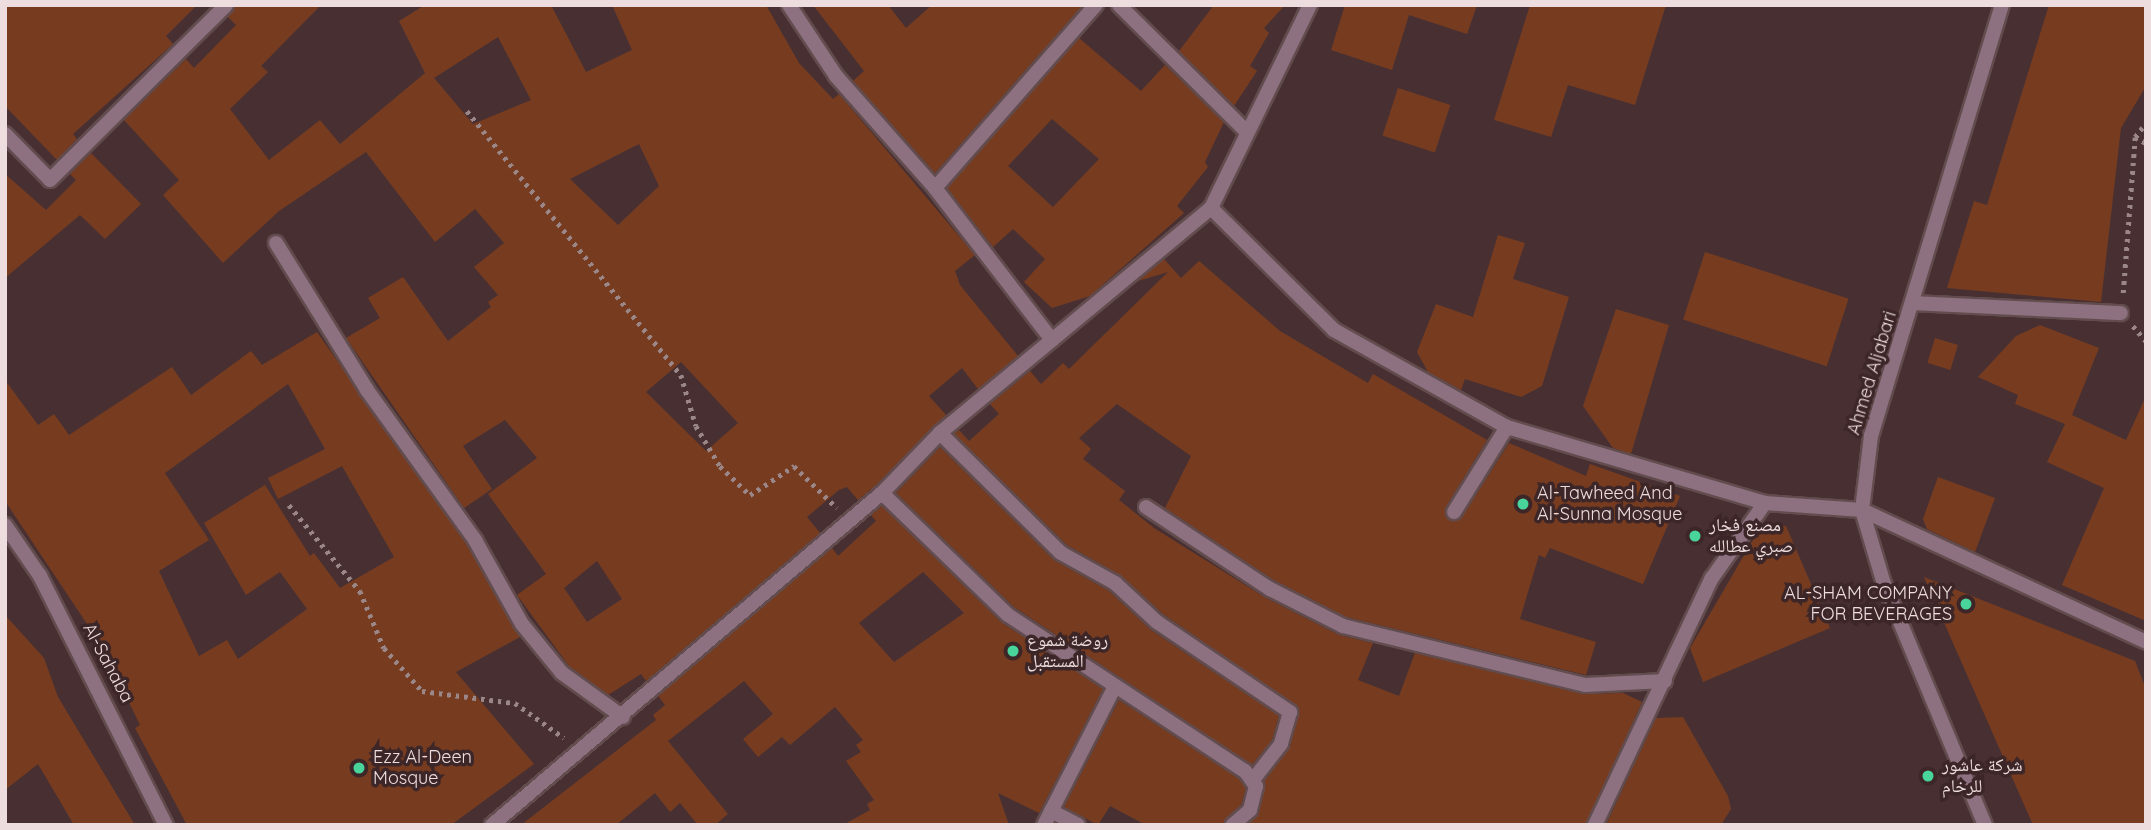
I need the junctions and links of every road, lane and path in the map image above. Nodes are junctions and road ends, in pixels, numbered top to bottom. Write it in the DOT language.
graph roads {
  1 [pos="226,5"];
  2 [pos="789,5"];
  3 [pos="1096,5"];
  4 [pos="1119,5"];
  5 [pos="1310,5"];
  6 [pos="2002,5"];
  7 [pos="467,111"];
  8 [pos="2146,123"];
  9 [pos="1247,132"];
  10 [pos="5,134"];
  11 [pos="2135,137"];
  12 [pos="2146,143"];
  13 [pos="935,188"];
  14 [pos="1212,208"];
  15 [pos="276,243"];
  16 [pos="1914,303"];
  17 [pos="2121,313"];
  18 [pos="1052,340"];
  19 [pos="2146,341"];
  20 [pos="1507,427"];
  21 [pos="940,433"];
  22 [pos="882,493"];
  23 [pos="1765,503"];
  24 [pos="289,505"];
  25 [pos="1146,507"];
  26 [pos="1862,510"];
  27 [pos="1454,512"];
  28 [pos="850,521"];
  29 [pos="5,525"];
  30 [pos="2146,642"];
  31 [pos="1665,681"];
  32 [pos="1115,686"];
  33 [pos="623,717"];
  34 [pos="582,751"];
  35 [pos="1252,781"];
  36 [pos="1047,818"];
  37 [pos="166,825"];
  38 [pos="492,825"];
  39 [pos="1078,825"];
  40 [pos="1233,825"];
  41 [pos="1595,825"];
  42 [pos="1985,825"];
  1 -- 10 [label="street"];
  2 -- 13 [label="street"];
  3 -- 13 [label="street"];
  4 -- 9 [label="street"];
  5 -- 9 [label="street"];
  6 -- 16 [label="street, Ahmed Aljabari"];
  7 -- 28 [label="path"];
  8 -- 11 [label="path"];
  9 -- 14 [label="street"];
  11 -- 12 [label="path"];
  11 -- 17 [label="path"];
  13 -- 18 [label="street"];
  14 -- 18 [label="street"];
  14 -- 20 [label="street"];
  15 -- 33 [label="street"];
  16 -- 17 [label="street"];
  16 -- 26 [label="street, Ahmed Aljabari"];
  17 -- 19 [label="path"];
  18 -- 21 [label="street"];
  20 -- 23 [label="street"];
  20 -- 27 [label="street"];
  21 -- 22 [label="street"];
  21 -- 35 [label="street"];
  22 -- 28 [label="street"];
  22 -- 32 [label="street"];
  23 -- 26 [label="street"];
  23 -- 31 [label="street"];
  24 -- 34 [label="path"];
  25 -- 31 [label="street"];
  26 -- 30 [label="street"];
  26 -- 42 [label="street, Ahmed Aljabari"];
  28 -- 33 [label="street"];
  29 -- 37 [label="street, Al-Sahaba"];
  31 -- 41 [label="street"];
  32 -- 35 [label="street"];
  32 -- 36 [label="street"];
  33 -- 34 [label="street"];
  34 -- 38 [label="street"];
  35 -- 40 [label="street"];
  36 -- 39 [label="street"];
}
